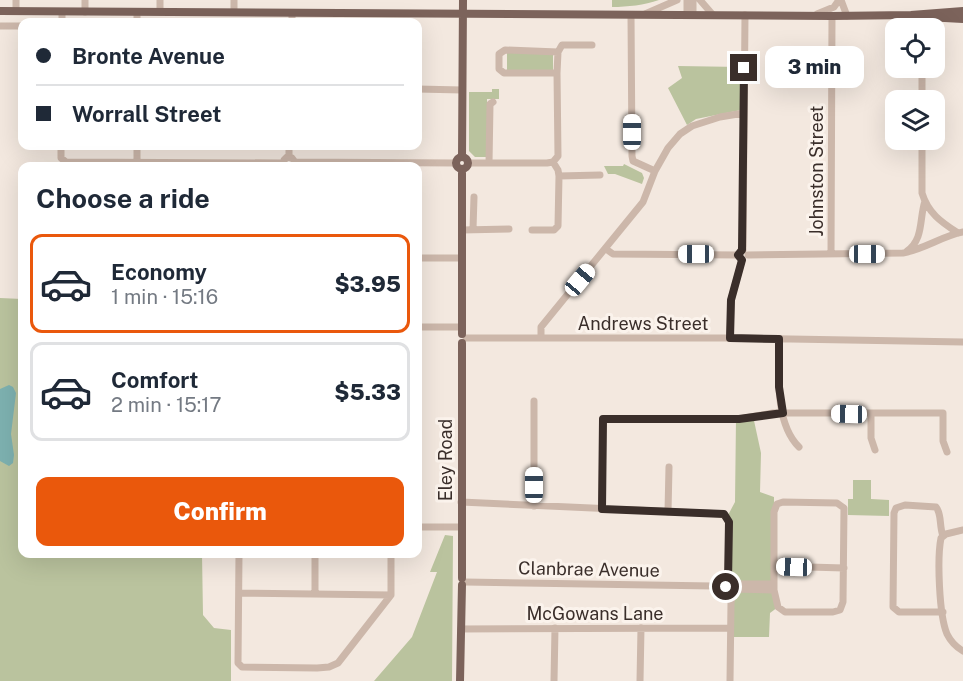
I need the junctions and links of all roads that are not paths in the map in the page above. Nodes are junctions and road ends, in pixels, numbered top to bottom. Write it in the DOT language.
graph roads {
  1 [pos="16,0"];
  2 [pos="85,0"];
  3 [pos="160,0"];
  4 [pos="234,0"];
  5 [pos="464,0"];
  6 [pos="677,0"];
  7 [pos="687,0"];
  8 [pos="693,0"];
  9 [pos="700,0"];
  10 [pos="840,0"];
  11 [pos="963,10"];
  12 [pos="0,11"];
  13 [pos="16,11"];
  14 [pos="62,12"];
  15 [pos="85,12"];
  16 [pos="137,12"];
  17 [pos="160,12"];
  18 [pos="234,12"];
  19 [pos="292,13"];
  20 [pos="463,14"];
  21 [pos="631,15"];
  22 [pos="642,15"];
  23 [pos="690,15"];
  24 [pos="713,15"];
  25 [pos="745,15"];
  26 [pos="815,16"];
  27 [pos="832,16"];
  28 [pos="847,16"];
  29 [pos="915,16"];
  30 [pos="62,18"];
  31 [pos="137,18"];
  32 [pos="292,18"];
  33 [pos="963,19"];
  34 [pos="0,26"];
  35 [pos="18,26"];
  36 [pos="592,45"];
  37 [pos="558,52"];
  38 [pos="557,73"];
  39 [pos="422,89"];
  40 [pos="462,90"];
  41 [pos="481,102"];
  42 [pos="744,113"];
  43 [pos="137,150"];
  44 [pos="922,150"];
  45 [pos="137,161"];
  46 [pos="113,162"];
  47 [pos="213,162"];
  48 [pos="553,162"];
  49 [pos="422,163"];
  50 [pos="462,163"];
  51 [pos="489,163"];
  52 [pos="655,171"];
  53 [pos="600,175"];
  54 [pos="559,176"];
  55 [pos="474,197"];
  56 [pos="925,201"];
  57 [pos="473,229"];
  58 [pos="509,229"];
  59 [pos="462,230"];
  60 [pos="532,230"];
  61 [pos="960,232"];
  62 [pos="606,249"];
  63 [pos="831,254"];
  64 [pos="903,254"];
  65 [pos="742,255"];
  66 [pos="422,258"];
  67 [pos="462,258"];
  68 [pos="422,328"];
  69 [pos="463,336"];
  70 [pos="541,338"];
  71 [pos="730,338"];
  72 [pos="779,339"];
  73 [pos="963,342"];
  74 [pos="534,401"];
  75 [pos="783,413"];
  76 [pos="871,414"];
  77 [pos="799,447"];
  78 [pos="875,450"];
  79 [pos="947,452"];
  80 [pos="669,467"];
  81 [pos="461,502"];
  82 [pos="534,506"];
  83 [pos="602,509"];
  84 [pos="668,512"];
  85 [pos="422,526"];
  86 [pos="461,527"];
  87 [pos="963,530"];
  88 [pos="943,536"];
  89 [pos="239,558"];
  90 [pos="315,558"];
  91 [pos="391,558"];
  92 [pos="774,566"];
  93 [pos="844,568"];
  94 [pos="463,581"];
  95 [pos="731,587"];
  96 [pos="774,587"];
  97 [pos="239,593"];
  98 [pos="315,594"];
  99 [pos="391,595"];
  100 [pos="943,612"];
  101 [pos="555,628"];
  102 [pos="640,628"];
  103 [pos="730,628"];
  104 [pos="460,629"];
  105 [pos="963,651"];
  106 [pos="460,681"];
  107 [pos="554,681"];
  108 [pos="640,681"];
  109 [pos="730,681"];
  1 -- 13 [label="street"];
  2 -- 15 [label="street"];
  3 -- 17 [label="street"];
  4 -- 18 [label="street"];
  5 -- 20 [label="main road, Eley Road"];
  6 -- 22 [label="street"];
  7 -- 23 [label="street"];
  8 -- 23 [label="street"];
  9 -- 24 [label="street"];
  10 -- 26 [label="street"];
  10 -- 28 [label="street"];
  11 -- 29 [label="main road"];
  12 -- 13 [label="main road"];
  13 -- 14 [label="main road"];
  14 -- 15 [label="main road"];
  14 -- 30 [label="street"];
  15 -- 16 [label="main road"];
  16 -- 17 [label="main road"];
  16 -- 31 [label="street"];
  17 -- 18 [label="main road"];
  18 -- 19 [label="main road"];
  19 -- 20 [label="main road"];
  19 -- 32 [label="street"];
  20 -- 21 [label="main road"];
  20 -- 40 [label="main road, Eley Road"];
  21 -- 22 [label="main road"];
  21 -- 52 [label="street"];
  22 -- 23 [label="main road"];
  23 -- 24 [label="main road"];
  24 -- 25 [label="main road"];
  25 -- 26 [label="main road"];
  25 -- 42 [label="street"];
  26 -- 27 [label="main road"];
  27 -- 28 [label="main road"];
  27 -- 63 [label="street, Johnston Street"];
  28 -- 29 [label="main road"];
  29 -- 33 [label="main road"];
  34 -- 35 [label="street"];
  36 -- 37 [label="street"];
  37 -- 38 [label="street"];
  37 -- 38 [label="street"];
  38 -- 48 [label="street"];
  39 -- 40 [label="street"];
  40 -- 50 [label="main road, Eley Road"];
  41 -- 51 [label="street"];
  42 -- 52 [label="street"];
  42 -- 65 [label="street"];
  43 -- 45 [label="street"];
  44 -- 56 [label="street"];
  45 -- 46 [label="street"];
  45 -- 47 [label="street"];
  48 -- 51 [label="street"];
  48 -- 54 [label="street"];
  49 -- 50 [label="street"];
  50 -- 51 [label="street"];
  50 -- 59 [label="main road, Eley Road"];
  52 -- 62 [label="street"];
  53 -- 54 [label="street"];
  54 -- 60 [label="street"];
  55 -- 57 [label="street"];
  56 -- 61 [label="street"];
  56 -- 64 [label="street"];
  57 -- 58 [label="street"];
  57 -- 59 [label="street"];
  59 -- 67 [label="main road, Eley Road"];
  61 -- 64 [label="street"];
  62 -- 65 [label="street"];
  62 -- 70 [label="street"];
  63 -- 64 [label="street"];
  63 -- 65 [label="street"];
  65 -- 71 [label="street"];
  66 -- 67 [label="street"];
  67 -- 69 [label="main road, Eley Road"];
  68 -- 69 [label="street, Andrews Street"];
  69 -- 70 [label="street, Andrews Street"];
  69 -- 81 [label="main road, Eley Road"];
  70 -- 71 [label="street, Andrews Street"];
  71 -- 72 [label="street, Andrews Street"];
  72 -- 73 [label="street, Andrews Street"];
  72 -- 75 [label="street"];
  74 -- 82 [label="street"];
  75 -- 76 [label="street"];
  75 -- 77 [label="street"];
  75 -- 83 [label="street"];
  76 -- 78 [label="street"];
  76 -- 79 [label="street"];
  80 -- 84 [label="street"];
  81 -- 82 [label="street"];
  81 -- 86 [label="main road, Eley Road"];
  82 -- 83 [label="street"];
  83 -- 84 [label="street"];
  84 -- 95 [label="street"];
  85 -- 86 [label="street"];
  86 -- 94 [label="main road, Eley Road"];
  87 -- 88 [label="street"];
  88 -- 100 [label="street"];
  88 -- 100 [label="street"];
  89 -- 97 [label="street"];
  90 -- 98 [label="street"];
  91 -- 99 [label="street"];
  92 -- 93 [label="street"];
  92 -- 93 [label="street"];
  92 -- 96 [label="street"];
  93 -- 96 [label="street"];
  94 -- 95 [label="street, Clanbrae Avenue"];
  94 -- 104 [label="main road, Eley Road"];
  95 -- 96 [label="street, Clanbrae Avenue"];
  95 -- 103 [label="street"];
  97 -- 98 [label="street"];
  97 -- 99 [label="street"];
  98 -- 99 [label="street"];
  100 -- 105 [label="street"];
  101 -- 102 [label="street, McGowans Lane"];
  101 -- 104 [label="street, McGowans Lane"];
  101 -- 107 [label="street"];
  102 -- 103 [label="street, McGowans Lane"];
  102 -- 108 [label="street"];
  103 -- 109 [label="street"];
  104 -- 106 [label="main road, Eley Road"];
}
